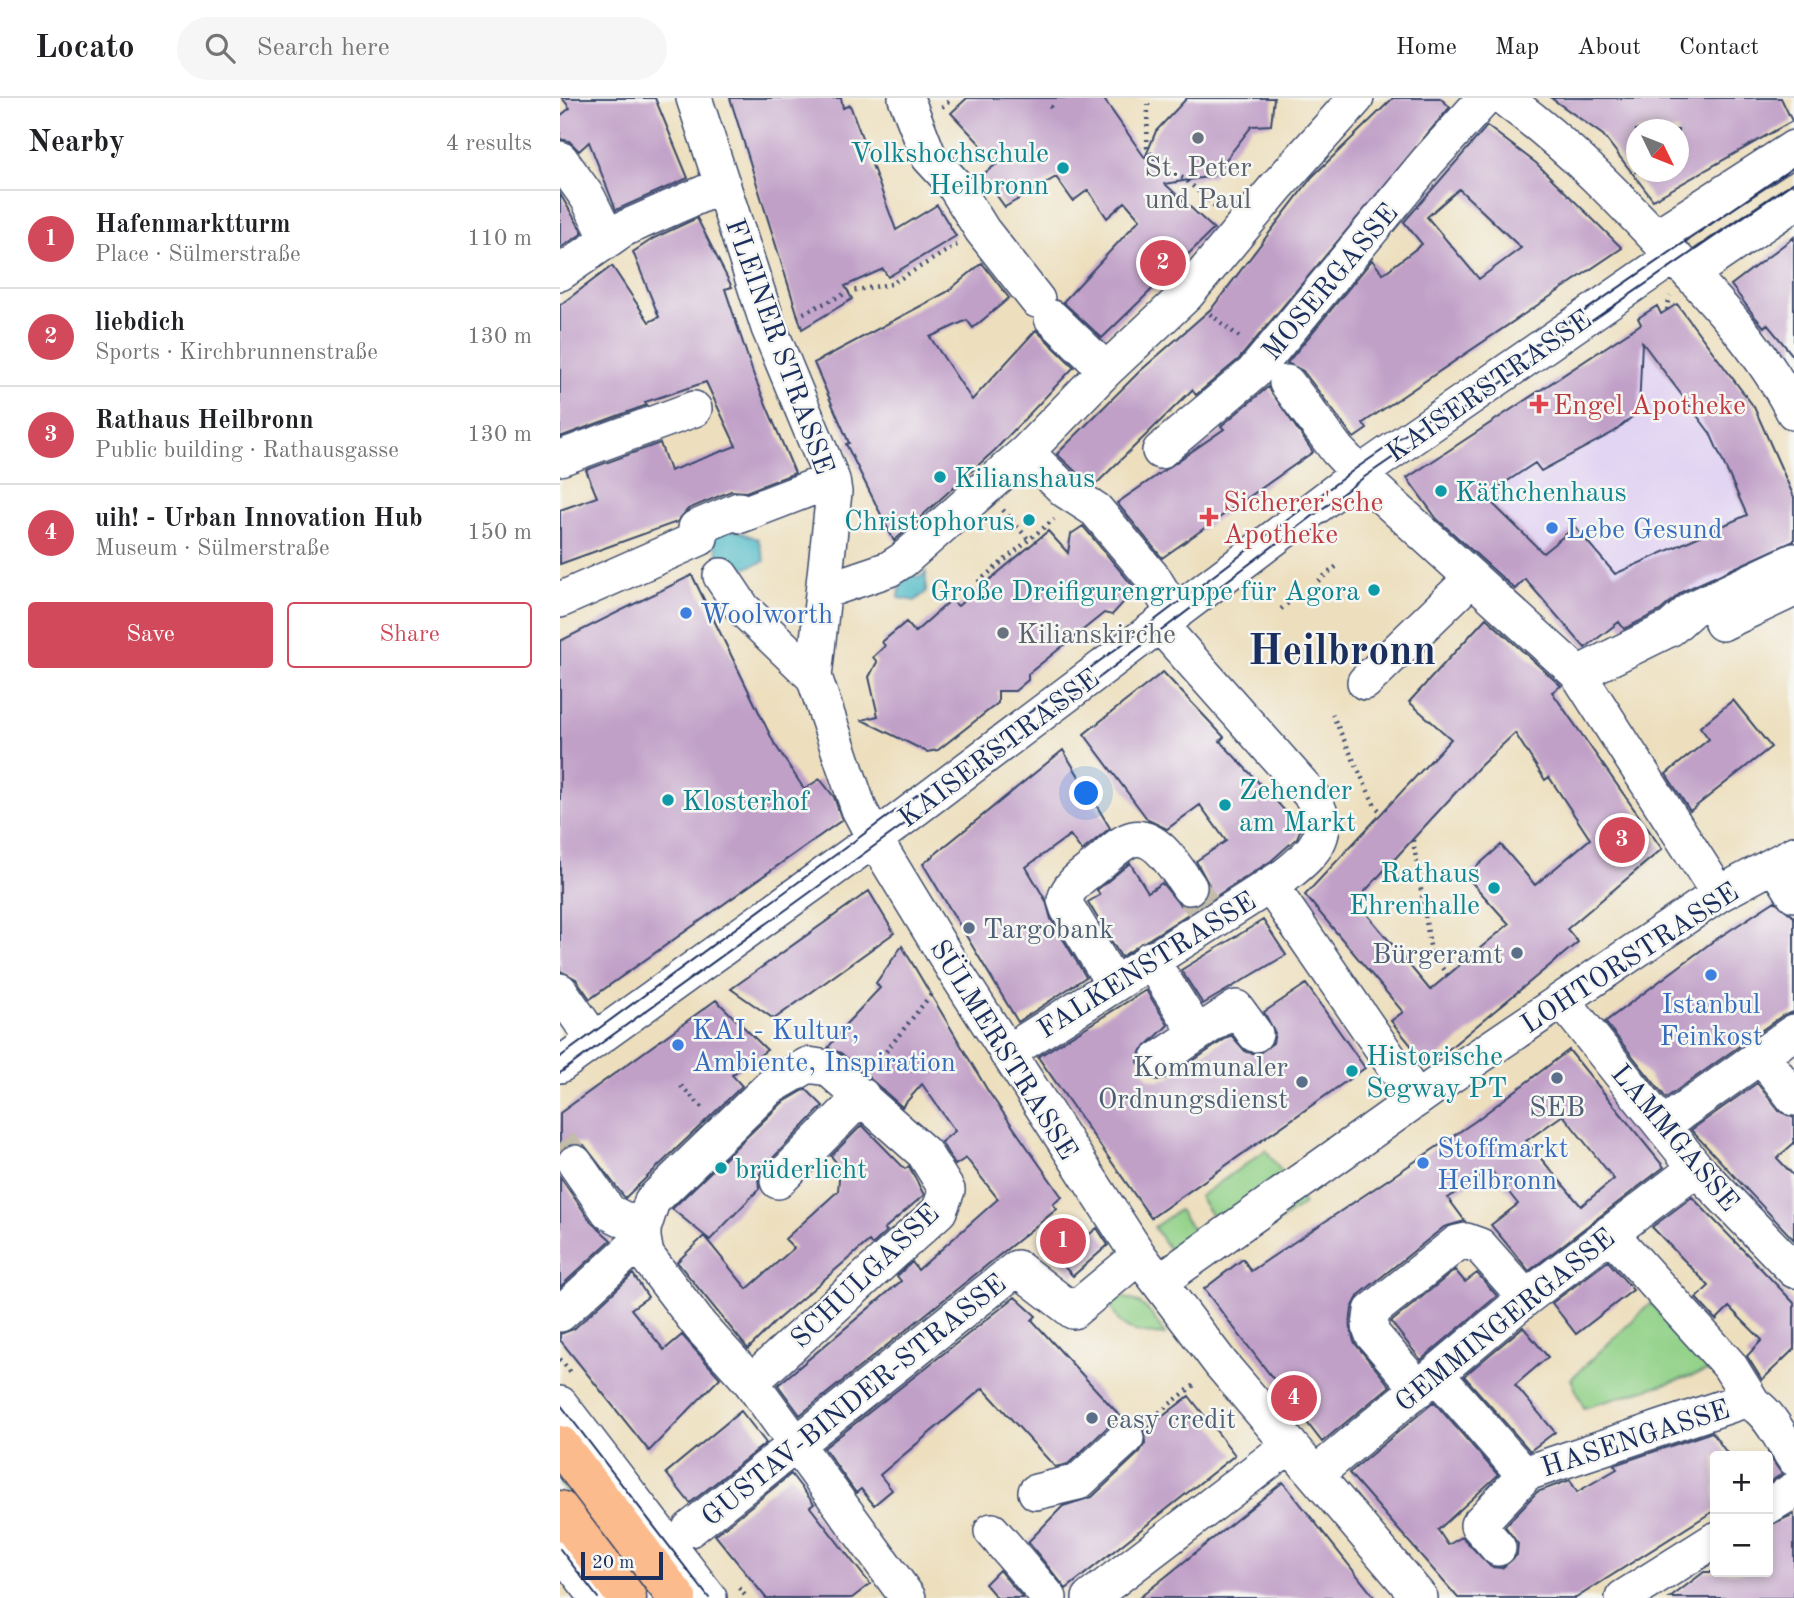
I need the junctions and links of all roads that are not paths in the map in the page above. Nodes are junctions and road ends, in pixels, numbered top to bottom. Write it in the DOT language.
graph roads {
  1 [pos="694,98"];
  2 [pos="905,98"];
  3 [pos="1356,98"];
  4 [pos="1485,98"];
  5 [pos="1504,98"];
  6 [pos="1794,148"];
  7 [pos="560,159"];
  8 [pos="723,185"];
  9 [pos="1794,203"];
  10 [pos="608,239"];
  11 [pos="1673,256"];
  12 [pos="560,273"];
  13 [pos="1106,370"];
  14 [pos="1287,383"];
  15 [pos="694,409"];
  16 [pos="1794,412"];
  17 [pos="1160,451"];
  18 [pos="1026,452"];
  19 [pos="560,458"];
  20 [pos="1348,474"];
  21 [pos="832,480"];
  22 [pos="1794,561"];
  23 [pos="721,576"];
  24 [pos="1472,578"];
  25 [pos="1794,589"];
  26 [pos="824,591"];
  27 [pos="560,600"];
  28 [pos="1175,615"];
  29 [pos="1722,623"];
  30 [pos="1577,674"];
  31 [pos="814,677"];
  32 [pos="1365,682"];
  33 [pos="875,839"];
  34 [pos="1785,859"];
  35 [pos="1278,880"];
  36 [pos="1719,894"];
  37 [pos="1794,894"];
  38 [pos="1202,904"];
  39 [pos="1150,960"];
  40 [pos="1113,983"];
  41 [pos="560,991"];
  42 [pos="1562,1000"];
  43 [pos="1794,1032"];
  44 [pos="1197,1033"];
  45 [pos="1255,1034"];
  46 [pos="594,1040"];
  47 [pos="1007,1053"];
  48 [pos="1761,1055"];
  49 [pos="1158,1060"];
  50 [pos="560,1065"];
  51 [pos="860,1094"];
  52 [pos="1794,1098"];
  53 [pos="1417,1099"];
  54 [pos="1662,1125"];
  55 [pos="575,1163"];
  56 [pos="1696,1168"];
  57 [pos="778,1181"];
  58 [pos="1610,1233"];
  59 [pos="644,1241"];
  60 [pos="1149,1269"];
  61 [pos="1794,1270"];
  62 [pos="1526,1298"];
  63 [pos="560,1314"];
  64 [pos="751,1382"];
  65 [pos="1427,1382"];
  66 [pos="1752,1402"];
  67 [pos="560,1404"];
  68 [pos="1126,1438"];
  69 [pos="796,1444"];
  70 [pos="560,1445"];
  71 [pos="1290,1445"];
  72 [pos="1794,1458"];
  73 [pos="1527,1473"];
  74 [pos="1316,1474"];
  75 [pos="1794,1490"];
  76 [pos="1036,1492"];
  77 [pos="1773,1503"];
  78 [pos="560,1510"];
  79 [pos="690,1529"];
  80 [pos="992,1531"];
  81 [pos="1710,1542"];
  82 [pos="1498,1548"];
  83 [pos="560,1549"];
  84 [pos="1414,1596"];
  85 [pos="597,1598"];
  86 [pos="627,1598"];
  87 [pos="677,1598"];
  88 [pos="709,1598"];
  89 [pos="907,1598"];
  90 [pos="1049,1598"];
  91 [pos="1090,1598"];
  92 [pos="1623,1598"];
  1 -- 8 [label="street, FLEINER STRASSE"];
  2 -- 13 [label="street"];
  3 -- 13 [label="street"];
  4 -- 17 [label="street, MOSERGASSE"];
  5 -- 11 [label="street"];
  6 -- 11 [label="street, KAISERSTRASSE"];
  7 -- 10 [label="street"];
  8 -- 10 [label="street"];
  8 -- 21 [label="street, FLEINER STRASSE"];
  9 -- 11 [label="street, KAISERSTRASSE"];
  10 -- 12 [label="street"];
  11 -- 16 [label="street"];
  11 -- 20 [label="street, KAISERSTRASSE"];
  13 -- 18 [label="street"];
  14 -- 20 [label="street"];
  15 -- 19 [label="street"];
  18 -- 26 [label="street"];
  18 -- 28 [label="street, FALKENSTRASSE"];
  20 -- 24 [label="street"];
  20 -- 28 [label="street, KAISERSTRASSE"];
  21 -- 26 [label="street, FLEINER STRASSE"];
  21 -- 27 [label="street"];
  22 -- 30 [label="street"];
  23 -- 31 [label="street"];
  24 -- 30 [label="street"];
  24 -- 32 [label="street"];
  25 -- 29 [label="street"];
  26 -- 31 [label="street, FLEINER STRASSE"];
  28 -- 33 [label="street, KAISERSTRASSE"];
  28 -- 35 [label="street, FALKENSTRASSE"];
  30 -- 36 [label="street"];
  31 -- 33 [label="street, FLEINER STRASSE"];
  33 -- 46 [label="street, KAISERSTRASSE"];
  33 -- 47 [label="street, SÜLMERSTRASSE"];
  34 -- 36 [label="street, LOHTORSTRASSE"];
  34 -- 37 [label="street"];
  35 -- 38 [label="street, FALKENSTRASSE"];
  35 -- 53 [label="street"];
  36 -- 42 [label="street, LOHTORSTRASSE"];
  38 -- 39 [label="street, FALKENSTRASSE"];
  38 -- 40 [label="street"];
  39 -- 40 [label="street, FALKENSTRASSE"];
  39 -- 44 [label="street"];
  40 -- 47 [label="street, FALKENSTRASSE"];
  41 -- 46 [label="street"];
  42 -- 53 [label="street, LOHTORSTRASSE"];
  42 -- 54 [label="street, LAMMGASSE"];
  43 -- 48 [label="street"];
  44 -- 45 [label="street"];
  44 -- 49 [label="street"];
  46 -- 50 [label="street, KAISERSTRASSE"];
  47 -- 60 [label="street, SÜLMERSTRASSE"];
  48 -- 52 [label="street"];
  48 -- 54 [label="street"];
  51 -- 57 [label="street"];
  51 -- 59 [label="street, SCHULGASSE"];
  51 -- 64 [label="street, SCHULGASSE"];
  53 -- 60 [label="street, LOHTORSTRASSE"];
  54 -- 56 [label="street, LAMMGASSE"];
  55 -- 59 [label="street"];
  56 -- 58 [label="street, GEMMINGERGASSE"];
  56 -- 61 [label="street, LAMMGASSE"];
  58 -- 62 [label="street, GEMMINGERGASSE"];
  58 -- 66 [label="street, HASENGASSE"];
  59 -- 63 [label="street"];
  59 -- 64 [label="street"];
  60 -- 69 [label="street, GUSTAV-BINDER-STRASSE"];
  60 -- 71 [label="street, SÜLMERSTRASSE"];
  62 -- 65 [label="street, GEMMINGERGASSE"];
  62 -- 65 [label="street, HASENGASSE"];
  64 -- 69 [label="street"];
  65 -- 73 [label="street, HASENGASSE"];
  65 -- 74 [label="street, GEMMINGERGASSE"];
  66 -- 72 [label="street, HASENGASSE"];
  66 -- 73 [label="street, HASENGASSE"];
  67 -- 88 [label="street"];
  68 -- 76 [label="street"];
  69 -- 79 [label="street, GUSTAV-BINDER-STRASSE"];
  69 -- 89 [label="street"];
  70 -- 87 [label="main road"];
  71 -- 74 [label="street, SÜLMERSTRASSE"];
  71 -- 91 [label="street"];
  73 -- 82 [label="street"];
  74 -- 84 [label="street, SÜLMERSTRASSE"];
  75 -- 77 [label="street"];
  78 -- 86 [label="main road"];
  80 -- 90 [label="street"];
  81 -- 92 [label="street"];
  83 -- 85 [label="street"];
}
